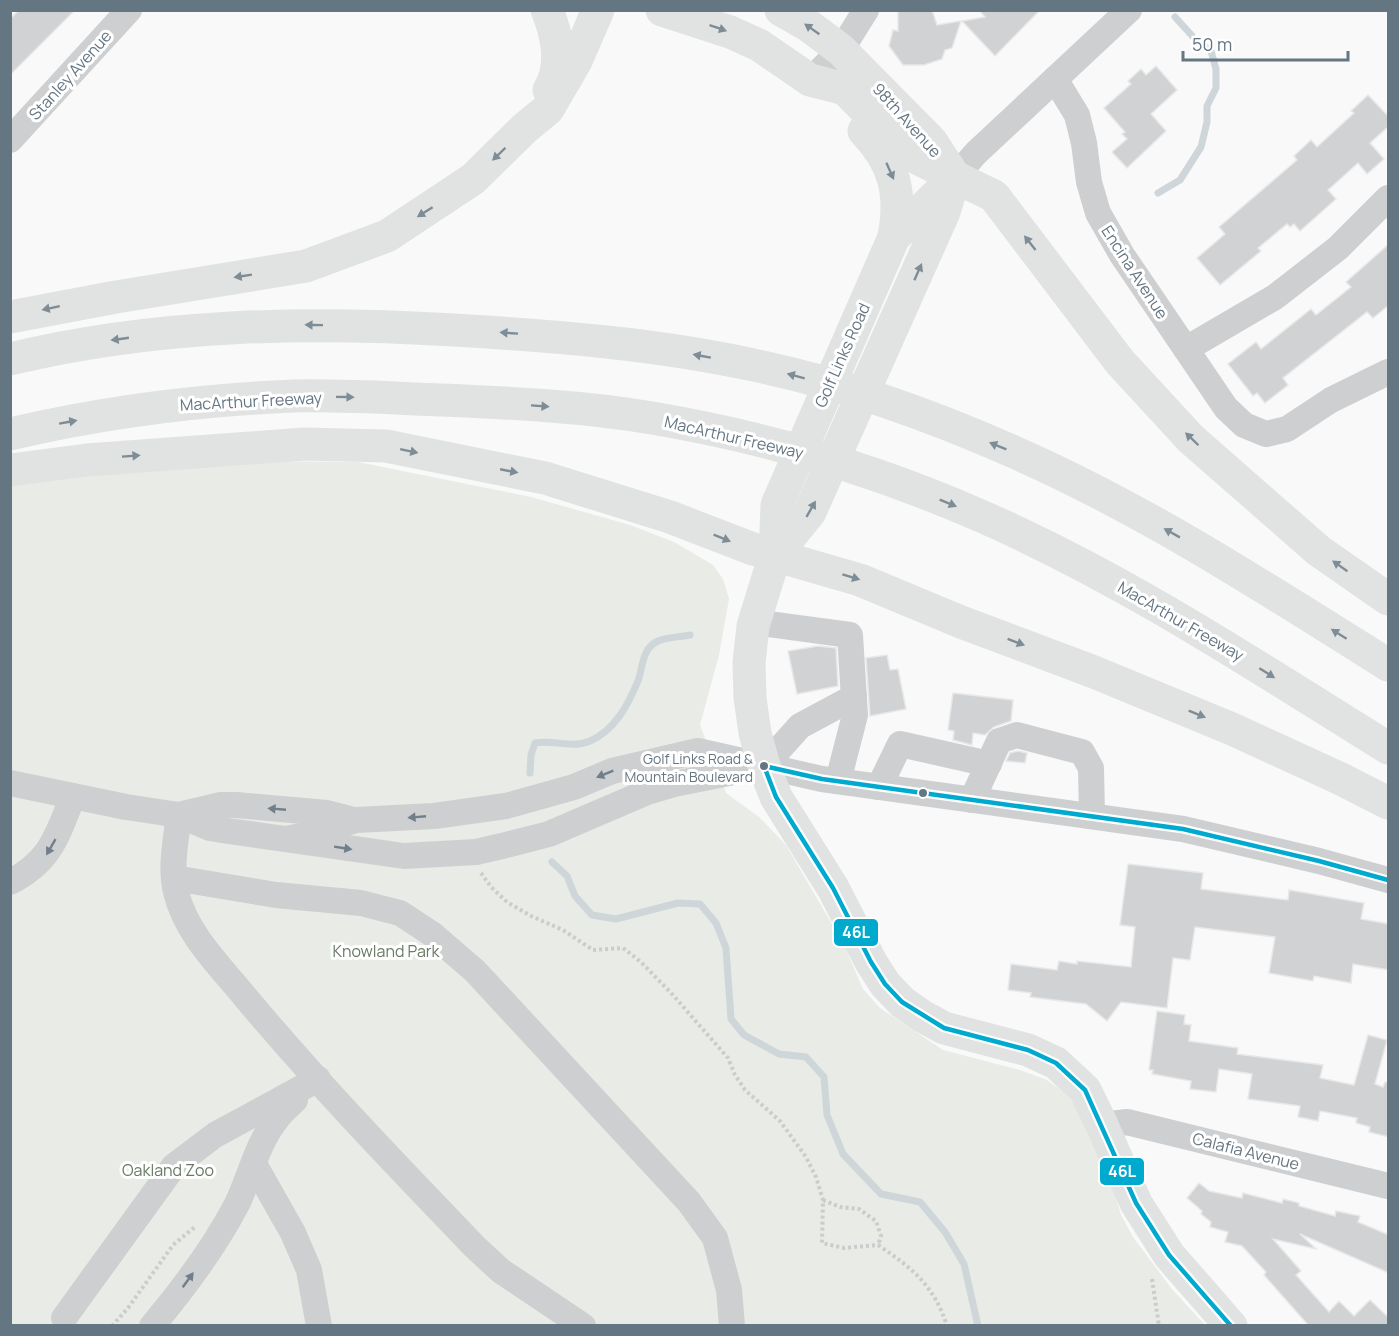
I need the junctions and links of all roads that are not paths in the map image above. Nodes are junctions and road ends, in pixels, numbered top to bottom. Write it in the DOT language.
graph roads {
  1 [pos="129,10"];
  2 [pos="547,10"];
  3 [pos="598,10"];
  4 [pos="662,10"];
  5 [pos="781,10"];
  6 [pos="866,10"];
  7 [pos="1129,10"];
  8 [pos="841,50"];
  9 [pos="1055,79"];
  10 [pos="810,80"];
  11 [pos="525,128"];
  12 [pos="10,140"];
  13 [pos="955,177"];
  14 [pos="1389,198"];
  15 [pos="894,237"];
  16 [pos="10,317"];
  17 [pos="1186,349"];
  18 [pos="10,359"];
  19 [pos="1389,372"];
  20 [pos="10,434"];
  21 [pos="10,470"];
  22 [pos="775,555"];
  23 [pos="1389,599"];
  24 [pos="754,622"];
  25 [pos="1389,665"];
  26 [pos="854,697"];
  27 [pos="1389,748"];
  28 [pos="989,764"];
  29 [pos="764,766"];
  30 [pos="837,781"];
  31 [pos="10,783"];
  32 [pos="879,787"];
  33 [pos="73,796"];
  34 [pos="539,798"];
  35 [pos="972,800"];
  36 [pos="1389,803"];
  37 [pos="179,815"];
  38 [pos="1092,816"];
  39 [pos="356,820"];
  40 [pos="549,834"];
  41 [pos="286,838"];
  42 [pos="174,878"];
  43 [pos="1389,880"];
  44 [pos="10,882"];
  45 [pos="318,1079"];
  46 [pos="1102,1125"];
  47 [pos="254,1164"];
  48 [pos="1389,1186"];
  49 [pos="64,1318"];
  50 [pos="152,1326"];
  51 [pos="319,1326"];
  52 [pos="583,1326"];
  53 [pos="732,1326"];
  54 [pos="1231,1326"];
  1 -- 12 [label="street, Stanley Avenue"];
  2 -- 11 [label="main road"];
  3 -- 11 [label="main road"];
  4 -- 10 [label="main road, 98th Avenue, one-way"];
  8 -- 5 [label="main road, 98th Avenue, one-way"];
  6 -- 8 [label="street"];
  7 -- 9 [label="street, Golf Links Road"];
  8 -- 10 [label="street"];
  8 -- 13 [label="main road, 98th Avenue"];
  9 -- 13 [label="street, Golf Links Road"];
  9 -- 17 [label="street, Encina Avenue"];
  10 -- 13 [label="main road, 98th Avenue"];
  10 -- 15 [label="main road, one-way"];
  11 -- 16 [label="main road, one-way"];
  13 -- 15 [label="main road, Golf Links Road"];
  22 -- 13 [label="main road, Golf Links Road, one-way"];
  23 -- 13 [label="main road, one-way"];
  14 -- 17 [label="street"];
  15 -- 22 [label="main road, Golf Links Road"];
  17 -- 19 [label="street, Encina Avenue"];
  25 -- 18 [label="main road, one-way"];
  20 -- 27 [label="main road, MacArthur Freeway, one-way"];
  21 -- 22 [label="main road, one-way"];
  22 -- 24 [label="main road, Golf Links Road"];
  22 -- 36 [label="main road, one-way"];
  24 -- 26 [label="street"];
  24 -- 29 [label="main road, Golf Links Road"];
  26 -- 29 [label="street"];
  26 -- 30 [label="street"];
  28 -- 32 [label="street"];
  28 -- 35 [label="street"];
  28 -- 38 [label="street"];
  29 -- 30 [label="street"];
  29 -- 34 [label="street, one-way"];
  29 -- 40 [label="street"];
  29 -- 46 [label="main road, Golf Links Road"];
  30 -- 32 [label="street"];
  31 -- 33 [label="street"];
  32 -- 35 [label="street"];
  33 -- 37 [label="street"];
  33 -- 44 [label="street, one-way"];
  34 -- 39 [label="street, one-way"];
  34 -- 40 [label="street"];
  35 -- 38 [label="street"];
  39 -- 37 [label="street, one-way"];
  37 -- 41 [label="street"];
  37 -- 42 [label="street"];
  38 -- 43 [label="street"];
  39 -- 41 [label="street"];
  41 -- 40 [label="street, one-way"];
  42 -- 45 [label="street"];
  42 -- 53 [label="street"];
  45 -- 47 [label="street"];
  45 -- 49 [label="street"];
  45 -- 52 [label="street"];
  46 -- 48 [label="street, Calafia Avenue"];
  46 -- 54 [label="main road, Golf Links Road"];
  50 -- 47 [label="street, one-way"];
  47 -- 51 [label="street"];
}
